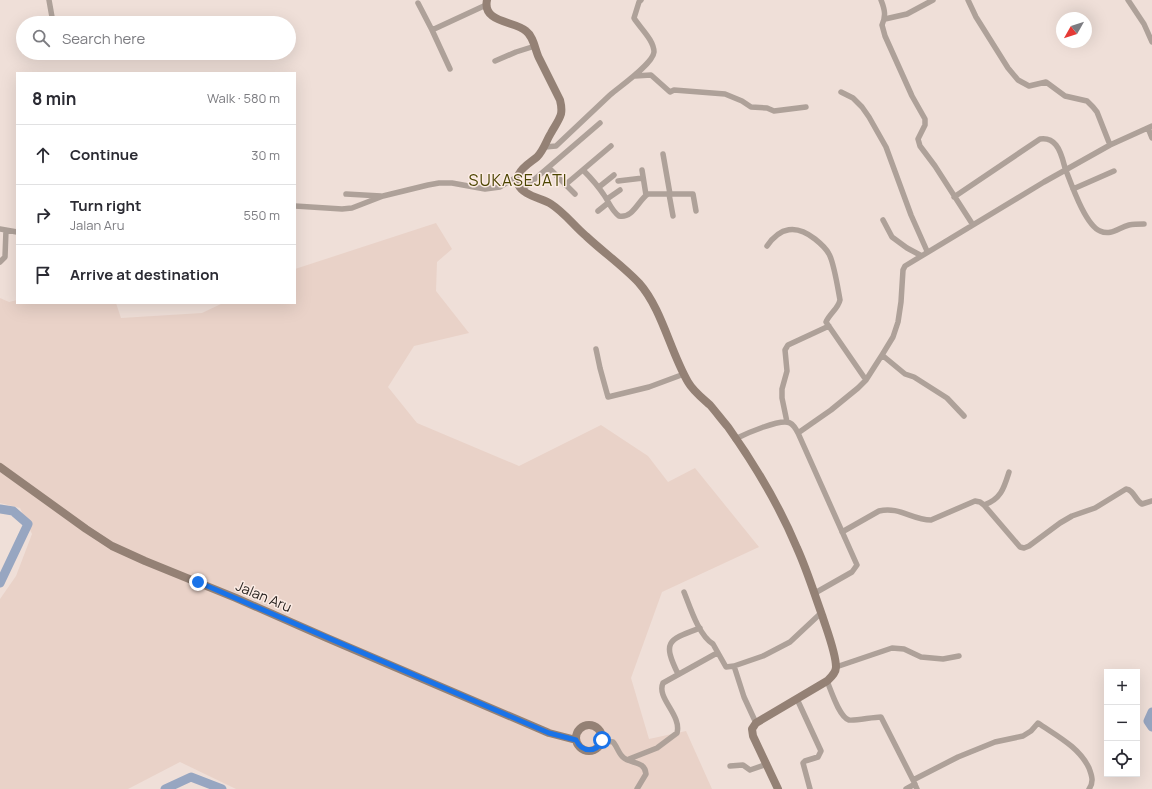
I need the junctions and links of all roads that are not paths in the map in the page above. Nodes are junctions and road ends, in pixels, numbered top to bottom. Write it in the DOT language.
graph roads {
  1 [pos="49,0"];
  2 [pos="641,0"];
  3 [pos="881,0"];
  4 [pos="933,0"];
  5 [pos="968,0"];
  6 [pos="1128,0"];
  7 [pos="487,2"];
  8 [pos="418,3"];
  9 [pos="52,16"];
  10 [pos="885,19"];
  11 [pos="432,30"];
  12 [pos="1152,42"];
  13 [pos="535,46"];
  14 [pos="495,62"];
  15 [pos="450,69"];
  16 [pos="635,76"];
  17 [pos="841,92"];
  18 [pos="806,107"];
  19 [pos="600,124"];
  20 [pos="1150,127"];
  21 [pos="1152,138"];
  22 [pos="1110,145"];
  23 [pos="611,146"];
  24 [pos="545,147"];
  25 [pos="663,154"];
  26 [pos="549,168"];
  27 [pos="1066,169"];
  28 [pos="583,170"];
  29 [pos="642,170"];
  30 [pos="1114,171"];
  31 [pos="614,175"];
  32 [pos="518,176"];
  33 [pos="643,178"];
  34 [pos="618,181"];
  35 [pos="565,185"];
  36 [pos="599,187"];
  37 [pos="1073,189"];
  38 [pos="522,190"];
  39 [pos="620,190"];
  40 [pos="346,194"];
  41 [pos="574,194"];
  42 [pos="669,194"];
  43 [pos="646,195"];
  44 [pos="383,196"];
  45 [pos="954,197"];
  46 [pos="608,201"];
  47 [pos="296,206"];
  48 [pos="598,211"];
  49 [pos="696,211"];
  50 [pos="673,216"];
  51 [pos="883,220"];
  52 [pos="1144,224"];
  53 [pos="973,225"];
  54 [pos="3,229"];
  55 [pos="16,232"];
  56 [pos="767,246"];
  57 [pos="928,251"];
  58 [pos="920,255"];
  59 [pos="0,262"];
  60 [pos="829,326"];
  61 [pos="596,349"];
  62 [pos="882,355"];
  63 [pos="684,374"];
  64 [pos="866,380"];
  65 [pos="964,416"];
  66 [pos="787,422"];
  67 [pos="798,433"];
  68 [pos="736,439"];
  69 [pos="0,467"];
  70 [pos="1009,472"];
  71 [pos="1152,501"];
  72 [pos="984,505"];
  73 [pos="842,532"];
  74 [pos="684,592"];
  75 [pos="815,593"];
  76 [pos="821,613"];
  77 [pos="700,628"];
  78 [pos="717,653"];
  79 [pos="959,656"];
  80 [pos="734,666"];
  81 [pos="836,667"];
  82 [pos="678,674"];
  83 [pos="827,681"];
  84 [pos="797,699"];
  85 [pos="756,722"];
  86 [pos="576,740"];
  87 [pos="602,740"];
  88 [pos="629,759"];
  89 [pos="767,764"];
  90 [pos="730,766"];
  91 [pos="915,784"];
  92 [pos="637,789"];
  93 [pos="778,789"];
  94 [pos="810,789"];
  95 [pos="906,789"];
  96 [pos="1089,789"];
  1 -- 9 [label="street"];
  2 -- 16 [label="street"];
  3 -- 10 [label="street"];
  4 -- 10 [label="street"];
  5 -- 22 [label="street"];
  6 -- 12 [label="street"];
  7 -- 11 [label="street"];
  7 -- 13 [label="street"];
  8 -- 11 [label="street"];
  10 -- 45 [label="street"];
  11 -- 15 [label="street"];
  13 -- 14 [label="street"];
  13 -- 24 [label="street"];
  16 -- 18 [label="street"];
  16 -- 24 [label="street"];
  17 -- 57 [label="street"];
  19 -- 26 [label="street"];
  20 -- 21 [label="street"];
  20 -- 22 [label="street"];
  22 -- 27 [label="street"];
  23 -- 28 [label="street"];
  24 -- 32 [label="street"];
  25 -- 42 [label="street"];
  26 -- 35 [label="street"];
  26 -- 38 [label="street"];
  27 -- 37 [label="street"];
  27 -- 45 [label="street"];
  27 -- 53 [label="street"];
  28 -- 35 [label="street"];
  28 -- 36 [label="street"];
  29 -- 33 [label="street"];
  30 -- 37 [label="street"];
  31 -- 36 [label="street"];
  32 -- 38 [label="street"];
  32 -- 44 [label="street"];
  33 -- 34 [label="street"];
  33 -- 43 [label="street"];
  35 -- 41 [label="street"];
  36 -- 46 [label="street"];
  37 -- 52 [label="street"];
  38 -- 63 [label="street"];
  39 -- 46 [label="street"];
  40 -- 44 [label="street"];
  42 -- 43 [label="street"];
  42 -- 49 [label="street"];
  42 -- 50 [label="street"];
  43 -- 46 [label="street"];
  44 -- 47 [label="street"];
  45 -- 53 [label="street"];
  46 -- 48 [label="street"];
  51 -- 58 [label="street"];
  53 -- 57 [label="street"];
  54 -- 55 [label="street"];
  54 -- 59 [label="street"];
  56 -- 60 [label="street"];
  57 -- 58 [label="street"];
  58 -- 62 [label="street"];
  60 -- 64 [label="street"];
  60 -- 66 [label="street"];
  61 -- 63 [label="street"];
  62 -- 64 [label="street"];
  62 -- 65 [label="street"];
  63 -- 68 [label="street"];
  64 -- 67 [label="street"];
  66 -- 67 [label="street"];
  66 -- 68 [label="street"];
  67 -- 73 [label="street"];
  68 -- 75 [label="street"];
  69 -- 86 [label="street, Jalan Aru"];
  70 -- 72 [label="street"];
  71 -- 72 [label="street"];
  72 -- 73 [label="street"];
  73 -- 75 [label="street"];
  74 -- 77 [label="street"];
  75 -- 76 [label="street"];
  76 -- 80 [label="street"];
  76 -- 81 [label="street"];
  77 -- 78 [label="street"];
  77 -- 82 [label="street"];
  78 -- 80 [label="street"];
  78 -- 82 [label="street"];
  79 -- 81 [label="street"];
  80 -- 85 [label="street"];
  81 -- 83 [label="street"];
  82 -- 88 [label="street"];
  83 -- 84 [label="street"];
  83 -- 91 [label="street"];
  84 -- 85 [label="street"];
  84 -- 94 [label="street"];
  85 -- 89 [label="street"];
  86 -- 87 [label="street"];
  86 -- 87 [label="street"];
  87 -- 88 [label="street"];
  88 -- 92 [label="street"];
  89 -- 90 [label="street"];
  89 -- 93 [label="street"];
  91 -- 95 [label="street"];
  91 -- 96 [label="street"];
}
